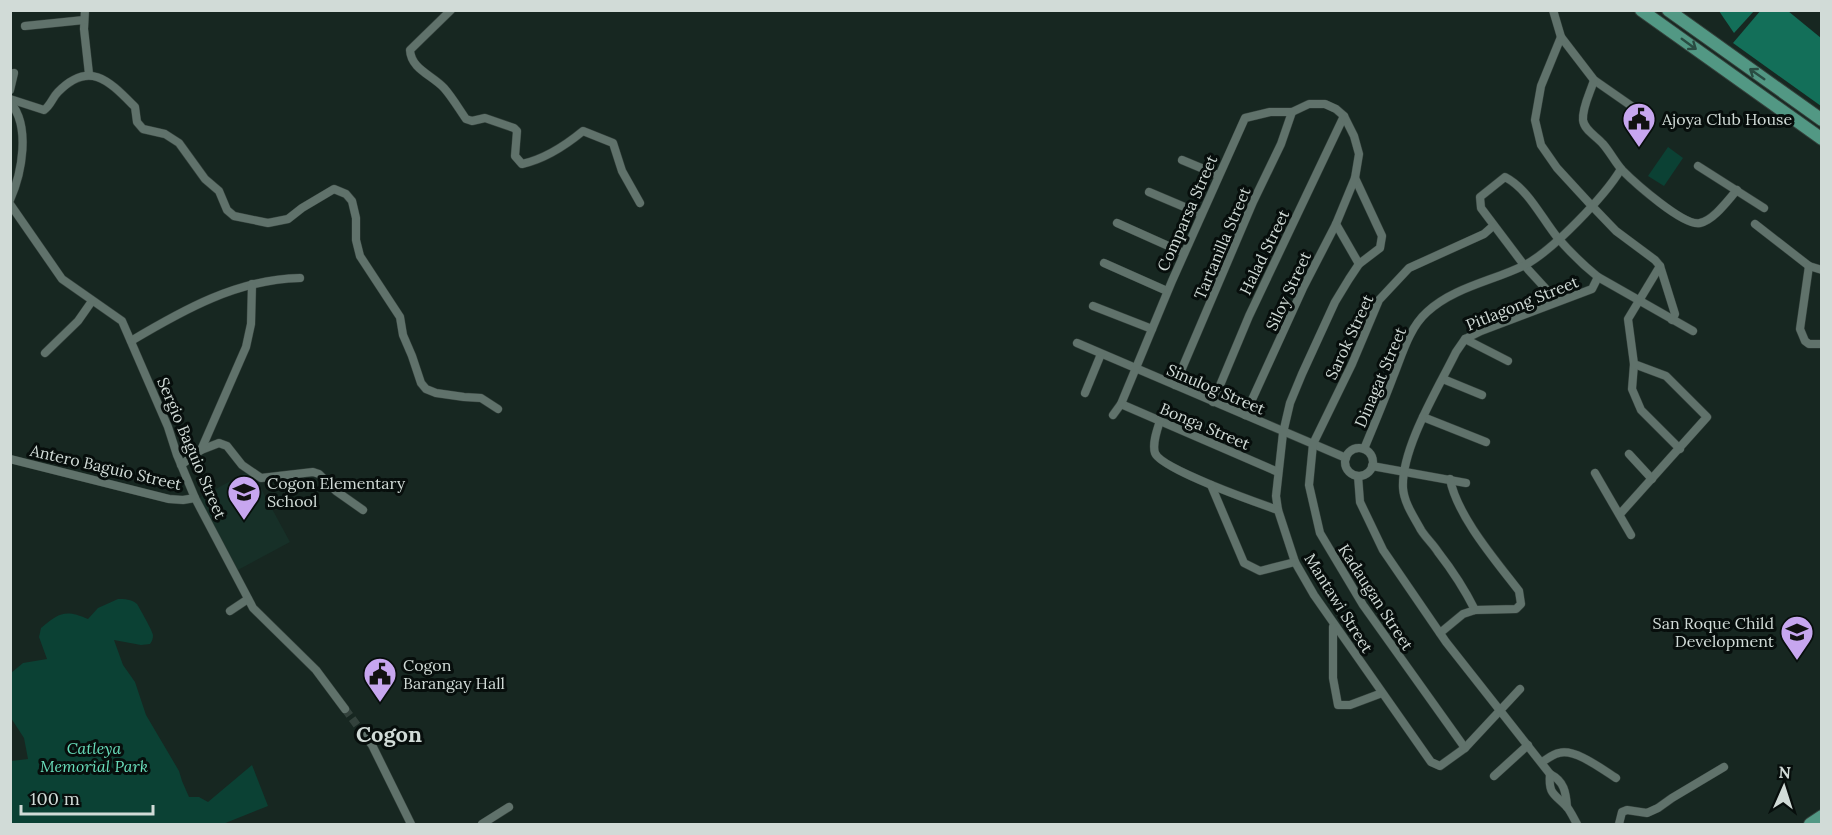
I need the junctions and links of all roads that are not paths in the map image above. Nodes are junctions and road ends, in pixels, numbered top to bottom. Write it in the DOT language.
graph roads {
  1 [pos="85,10"];
  2 [pos="451,10"];
  3 [pos="1553,10"];
  4 [pos="1641,10"];
  5 [pos="1668,10"];
  6 [pos="84,20"];
  7 [pos="24,26"];
  8 [pos="1561,37"];
  9 [pos="14,73"];
  10 [pos="89,74"];
  11 [pos="1594,80"];
  12 [pos="1777,88"];
  13 [pos="10,90"];
  14 [pos="10,100"];
  15 [pos="1768,101"];
  16 [pos="1292,112"];
  17 [pos="1640,112"];
  18 [pos="1344,116"];
  19 [pos="1821,120"];
  20 [pos="1821,140"];
  21 [pos="1182,160"];
  22 [pos="1698,166"];
  23 [pos="1621,169"];
  24 [pos="1218,175"];
  25 [pos="1355,178"];
  26 [pos="1737,189"];
  27 [pos="1149,192"];
  28 [pos="10,202"];
  29 [pos="640,203"];
  30 [pos="1591,205"];
  31 [pos="1764,208"];
  32 [pos="1201,214"];
  33 [pos="1117,223"];
  34 [pos="1336,224"];
  35 [pos="1755,224"];
  36 [pos="1493,226"];
  37 [pos="1559,239"];
  38 [pos="1184,253"];
  39 [pos="1104,263"];
  40 [pos="1359,264"];
  41 [pos="1524,265"];
  42 [pos="1660,266"];
  43 [pos="1809,266"];
  44 [pos="1821,270"];
  45 [pos="1598,277"];
  46 [pos="300,278"];
  47 [pos="252,284"];
  48 [pos="1167,291"];
  49 [pos="1639,300"];
  50 [pos="92,301"];
  51 [pos="1557,301"];
  52 [pos="1093,306"];
  53 [pos="1672,320"];
  54 [pos="1152,329"];
  55 [pos="1693,332"];
  56 [pos="1465,339"];
  57 [pos="131,341"];
  58 [pos="1077,344"];
  59 [pos="1821,344"];
  60 [pos="45,353"];
  61 [pos="1101,354"];
  62 [pos="1508,361"];
  63 [pos="1634,364"];
  64 [pos="1134,368"];
  65 [pos="1443,379"];
  66 [pos="1175,385"];
  67 [pos="1085,393"];
  68 [pos="1482,395"];
  69 [pos="1213,402"];
  70 [pos="1121,404"];
  71 [pos="498,409"];
  72 [pos="1113,415"];
  73 [pos="1245,415"];
  74 [pos="1423,417"];
  75 [pos="1160,421"];
  76 [pos="1283,433"];
  77 [pos="1486,442"];
  78 [pos="1313,444"];
  79 [pos="1364,449"];
  80 [pos="1680,449"];
  81 [pos="201,450"];
  82 [pos="1629,454"];
  83 [pos="1346,458"];
  84 [pos="10,459"];
  85 [pos="181,465"];
  86 [pos="1372,466"];
  87 [pos="1405,471"];
  88 [pos="1278,472"];
  89 [pos="1595,473"];
  90 [pos="1358,476"];
  91 [pos="1450,479"];
  92 [pos="1652,479"];
  93 [pos="1466,483"];
  94 [pos="1211,485"];
  95 [pos="195,498"];
  96 [pos="363,510"];
  97 [pos="1278,510"];
  98 [pos="1620,514"];
  99 [pos="1631,535"];
  100 [pos="1295,562"];
  101 [pos="248,599"];
  102 [pos="1475,610"];
  103 [pos="230,611"];
  104 [pos="1333,626"];
  105 [pos="1440,633"];
  106 [pos="1520,689"];
  107 [pos="1382,693"];
  108 [pos="345,710"];
  109 [pos="1500,712"];
  110 [pos="365,736"];
  111 [pos="1528,745"];
  112 [pos="1465,748"];
  113 [pos="1542,762"];
  114 [pos="1724,767"];
  115 [pos="1551,774"];
  116 [pos="1494,776"];
  117 [pos="1616,778"];
  118 [pos="509,807"];
  119 [pos="1567,807"];
  120 [pos="1821,816"];
  121 [pos="411,825"];
  122 [pos="482,825"];
  123 [pos="1577,825"];
  124 [pos="1619,825"];
  125 [pos="1810,825"];
  1 -- 6 [label="street"];
  2 -- 29 [label="street"];
  3 -- 8 [label="street"];
  4 -- 15 [label="main road, one-way"];
  12 -- 5 [label="main road, one-way"];
  6 -- 7 [label="street"];
  6 -- 10 [label="street"];
  8 -- 11 [label="street"];
  8 -- 30 [label="street"];
  9 -- 13 [label="street"];
  10 -- 14 [label="street"];
  10 -- 71 [label="street"];
  11 -- 17 [label="street"];
  11 -- 23 [label="street"];
  12 -- 15 [label="main road"];
  12 -- 19 [label="main road"];
  14 -- 28 [label="street"];
  15 -- 20 [label="main road"];
  16 -- 18 [label="street, Comparsa Street"];
  16 -- 24 [label="street, Comparsa Street"];
  16 -- 66 [label="street, Tartanilla Street"];
  18 -- 25 [label="street"];
  18 -- 69 [label="street, Halad Street"];
  21 -- 24 [label="street"];
  22 -- 26 [label="street"];
  23 -- 26 [label="street"];
  23 -- 30 [label="street, Dinagat Street"];
  24 -- 32 [label="street, Comparsa Street"];
  25 -- 34 [label="street, Siloy Street"];
  25 -- 40 [label="street, Mantawi Street"];
  26 -- 31 [label="street"];
  27 -- 32 [label="street"];
  28 -- 50 [label="street, Sergio Baguio Street"];
  30 -- 37 [label="street, Dinagat Street"];
  30 -- 42 [label="street"];
  32 -- 38 [label="street, Comparsa Street"];
  33 -- 38 [label="street"];
  34 -- 40 [label="street"];
  34 -- 73 [label="street, Siloy Street"];
  35 -- 43 [label="street"];
  36 -- 37 [label="street"];
  36 -- 41 [label="street"];
  36 -- 78 [label="street, Sarok Street"];
  37 -- 41 [label="street, Dinagat Street"];
  37 -- 45 [label="street"];
  38 -- 48 [label="street, Comparsa Street"];
  39 -- 48 [label="street"];
  40 -- 76 [label="street, Mantawi Street"];
  41 -- 51 [label="street"];
  41 -- 79 [label="street, Dinagat Street"];
  42 -- 49 [label="street"];
  42 -- 53 [label="street"];
  43 -- 44 [label="street"];
  43 -- 59 [label="street"];
  45 -- 49 [label="street"];
  45 -- 51 [label="street, Pitlagong Street"];
  46 -- 47 [label="street"];
  47 -- 57 [label="street"];
  47 -- 81 [label="street"];
  48 -- 54 [label="street, Comparsa Street"];
  49 -- 53 [label="street"];
  49 -- 63 [label="street"];
  50 -- 57 [label="street, Sergio Baguio Street"];
  50 -- 60 [label="street"];
  51 -- 56 [label="street, Pitlagong Street"];
  52 -- 54 [label="street"];
  53 -- 55 [label="street"];
  54 -- 64 [label="street, Comparsa Street"];
  56 -- 62 [label="street"];
  56 -- 65 [label="street, Pitlagong Street"];
  57 -- 85 [label="street, Sergio Baguio Street"];
  58 -- 61 [label="street, Sinulog Street"];
  61 -- 64 [label="street, Sinulog Street"];
  61 -- 67 [label="street"];
  63 -- 80 [label="street"];
  63 -- 80 [label="street"];
  64 -- 66 [label="street, Sinulog Street"];
  64 -- 70 [label="street, Comparsa Street"];
  65 -- 68 [label="street"];
  65 -- 74 [label="street, Pitlagong Street"];
  66 -- 69 [label="street, Sinulog Street"];
  69 -- 73 [label="street, Sinulog Street"];
  70 -- 72 [label="street, Comparsa Street"];
  70 -- 75 [label="street, Bonga Street"];
  73 -- 76 [label="street, Sinulog Street"];
  74 -- 77 [label="street"];
  74 -- 87 [label="street, Pitlagong Street"];
  75 -- 88 [label="street, Bonga Street"];
  75 -- 94 [label="street"];
  76 -- 78 [label="street, Sinulog Street"];
  76 -- 88 [label="street, Mantawi Street"];
  78 -- 83 [label="street, Sinulog Street"];
  78 -- 112 [label="street, Kadaugan Street"];
  79 -- 83 [label="street"];
  79 -- 86 [label="street"];
  80 -- 92 [label="street"];
  81 -- 85 [label="street"];
  81 -- 96 [label="street"];
  82 -- 92 [label="street"];
  83 -- 90 [label="street"];
  84 -- 95 [label="street, Antero Baguio Street"];
  85 -- 95 [label="street, Sergio Baguio Street"];
  86 -- 87 [label="street"];
  86 -- 90 [label="street"];
  87 -- 91 [label="street"];
  87 -- 102 [label="street, Pitlagong Street"];
  88 -- 97 [label="street, Mantawi Street"];
  89 -- 98 [label="street"];
  90 -- 105 [label="street"];
  91 -- 93 [label="street"];
  91 -- 102 [label="street"];
  92 -- 98 [label="street"];
  94 -- 97 [label="street"];
  94 -- 100 [label="street"];
  95 -- 101 [label="street, Sergio Baguio Street"];
  97 -- 100 [label="street, Mantawi Street"];
  98 -- 99 [label="street"];
  100 -- 104 [label="street, Mantawi Street"];
  101 -- 103 [label="street"];
  101 -- 108 [label="street, Sergio Baguio Street"];
  102 -- 105 [label="street"];
  104 -- 107 [label="street, Mantawi Street"];
  104 -- 107 [label="street"];
  105 -- 109 [label="street"];
  106 -- 109 [label="street, Mantawi Street"];
  107 -- 112 [label="street, Mantawi Street"];
  109 -- 111 [label="street"];
  109 -- 112 [label="street, Mantawi Street"];
  110 -- 121 [label="street"];
  111 -- 113 [label="street"];
  111 -- 116 [label="street"];
  113 -- 115 [label="street"];
  113 -- 117 [label="street"];
  114 -- 124 [label="street"];
  115 -- 119 [label="street"];
  115 -- 119 [label="street"];
  118 -- 122 [label="street"];
  119 -- 123 [label="street"];
  120 -- 125 [label="main road"];
}
